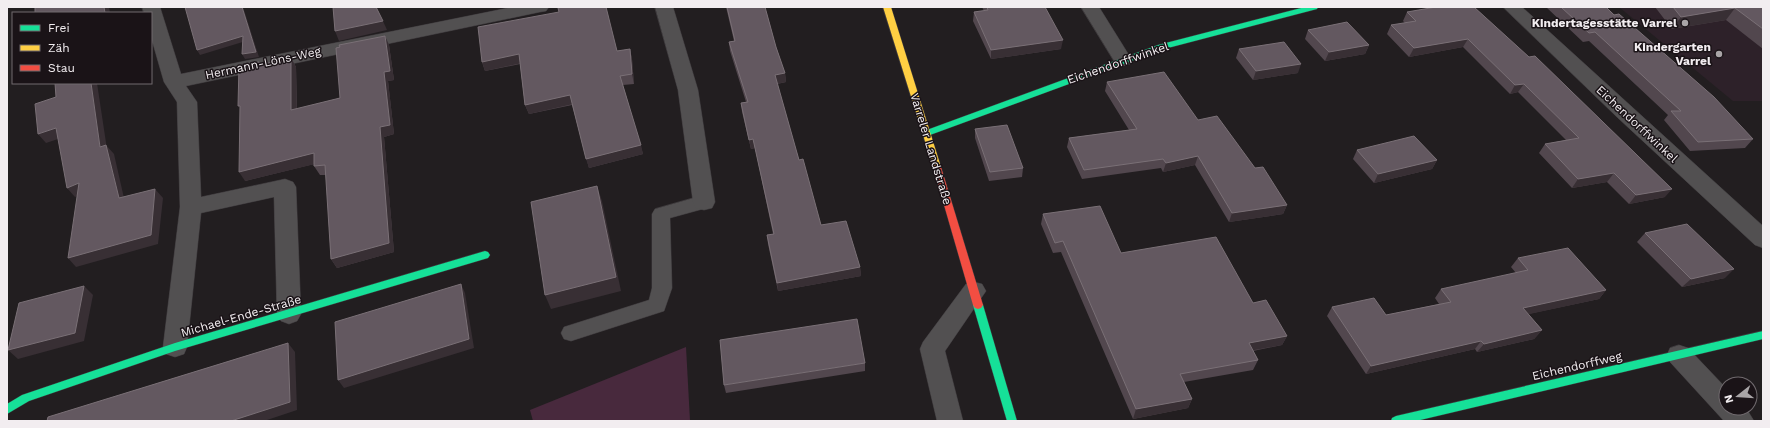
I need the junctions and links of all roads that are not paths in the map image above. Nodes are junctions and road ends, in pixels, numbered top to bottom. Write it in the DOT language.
graph roads {
  1 [pos="151,7"];
  2 [pos="540,7"];
  3 [pos="664,7"];
  4 [pos="887,7"];
  5 [pos="1090,7"];
  6 [pos="1314,7"];
  7 [pos="1512,7"];
  8 [pos="1123,60"];
  9 [pos="174,82"];
  10 [pos="927,133"];
  11 [pos="704,202"];
  12 [pos="191,207"];
  13 [pos="1763,239"];
  14 [pos="485,255"];
  15 [pos="974,291"];
  16 [pos="289,314"];
  17 [pos="570,333"];
  18 [pos="1763,334"];
  19 [pos="175,347"];
  20 [pos="1679,355"];
  21 [pos="1718,396"];
  22 [pos="7,410"];
  23 [pos="950,421"];
  24 [pos="1012,421"];
  25 [pos="1396,421"];
  1 -- 9 [label="street"];
  2 -- 9 [label="street, Hermann-Löns-Weg"];
  3 -- 11 [label="street"];
  4 -- 10 [label="street, Varreler Landstraße"];
  5 -- 8 [label="street"];
  6 -- 8 [label="street, Eichendorffwinkel"];
  7 -- 13 [label="street, Eichendorffwinkel"];
  8 -- 10 [label="street, Eichendorffwinkel"];
  9 -- 12 [label="street"];
  10 -- 15 [label="street, Varreler Landstraße"];
  11 -- 17 [label="lane"];
  12 -- 16 [label="street"];
  12 -- 19 [label="street"];
  14 -- 16 [label="street, Michael-Ende-Straße"];
  15 -- 23 [label="street"];
  15 -- 24 [label="street, Varreler Landstraße"];
  16 -- 19 [label="street, Michael-Ende-Straße"];
  18 -- 20 [label="street, Eichendorffweg"];
  19 -- 22 [label="street, Michael-Ende-Straße"];
  20 -- 21 [label="street"];
  20 -- 25 [label="street, Eichendorffweg"];
}
